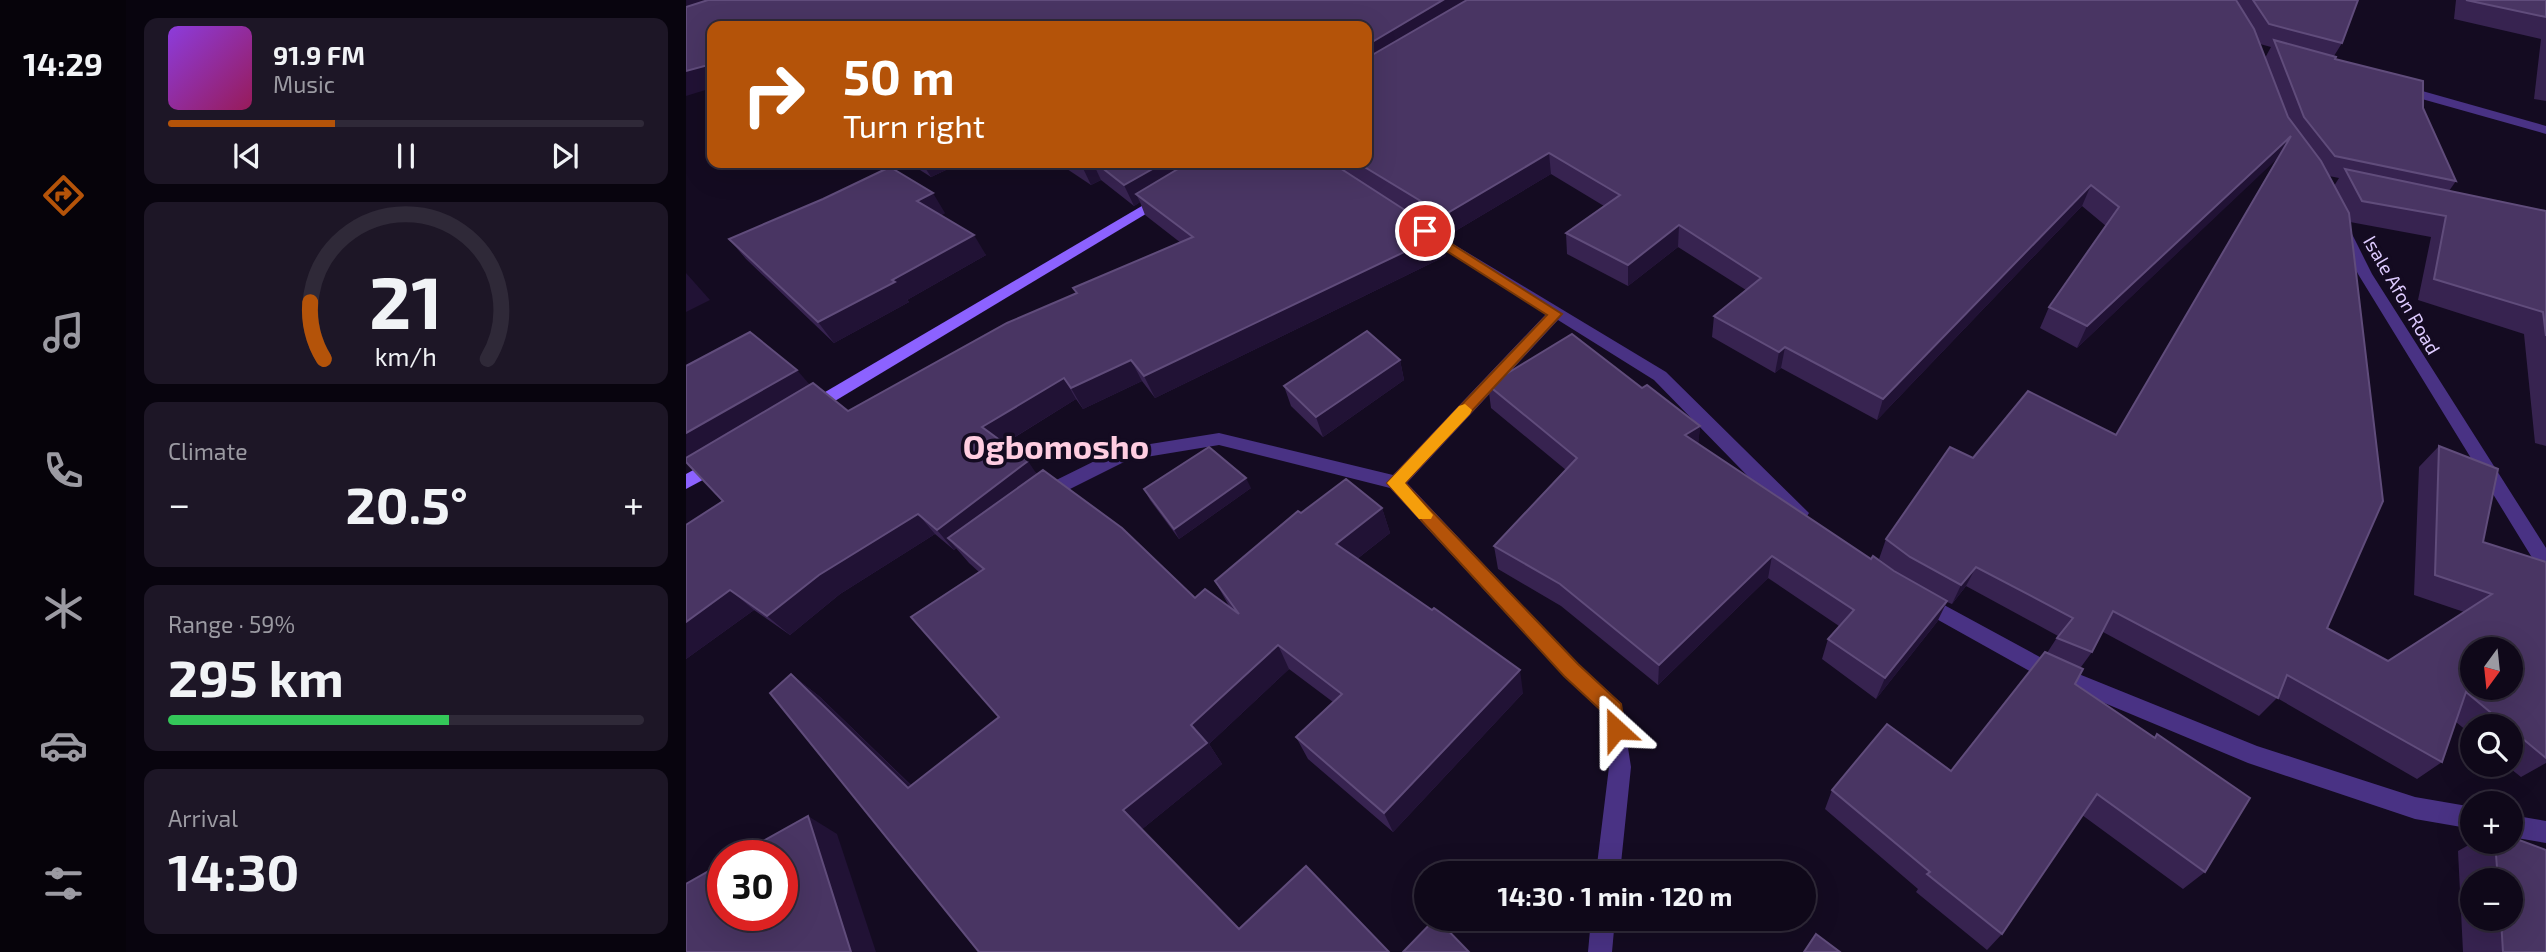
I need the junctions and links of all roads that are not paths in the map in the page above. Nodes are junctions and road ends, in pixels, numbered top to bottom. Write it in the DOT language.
graph roads {
  1 [pos="2386,85"];
  2 [pos="2546,130"];
  3 [pos="1172,191"];
  4 [pos="2335,215"];
  5 [pos="1407,220"];
  6 [pos="1555,314"];
  7 [pos="792,419"];
  8 [pos="732,455"];
  9 [pos="686,482"];
  10 [pos="1395,483"];
  11 [pos="1029,505"];
  12 [pos="1810,520"];
  13 [pos="2546,564"];
  14 [pos="1905,591"];
  15 [pos="2460,816"];
  16 [pos="2523,827"];
  17 [pos="2546,832"];
  18 [pos="1609,861"];
  19 [pos="1602,931"];
  20 [pos="1600,952"];
  1 -- 2 [label="street"];
  3 -- 7 [label="main road"];
  4 -- 13 [label="street, Isale Afon Road"];
  5 -- 6 [label="street"];
  6 -- 10 [label="street"];
  6 -- 12 [label="street"];
  8 -- 9 [label="main road"];
  10 -- 11 [label="street"];
  10 -- 18 [label="street"];
  14 -- 15 [label="street"];
  16 -- 17 [label="street"];
  19 -- 20 [label="street"];
}
